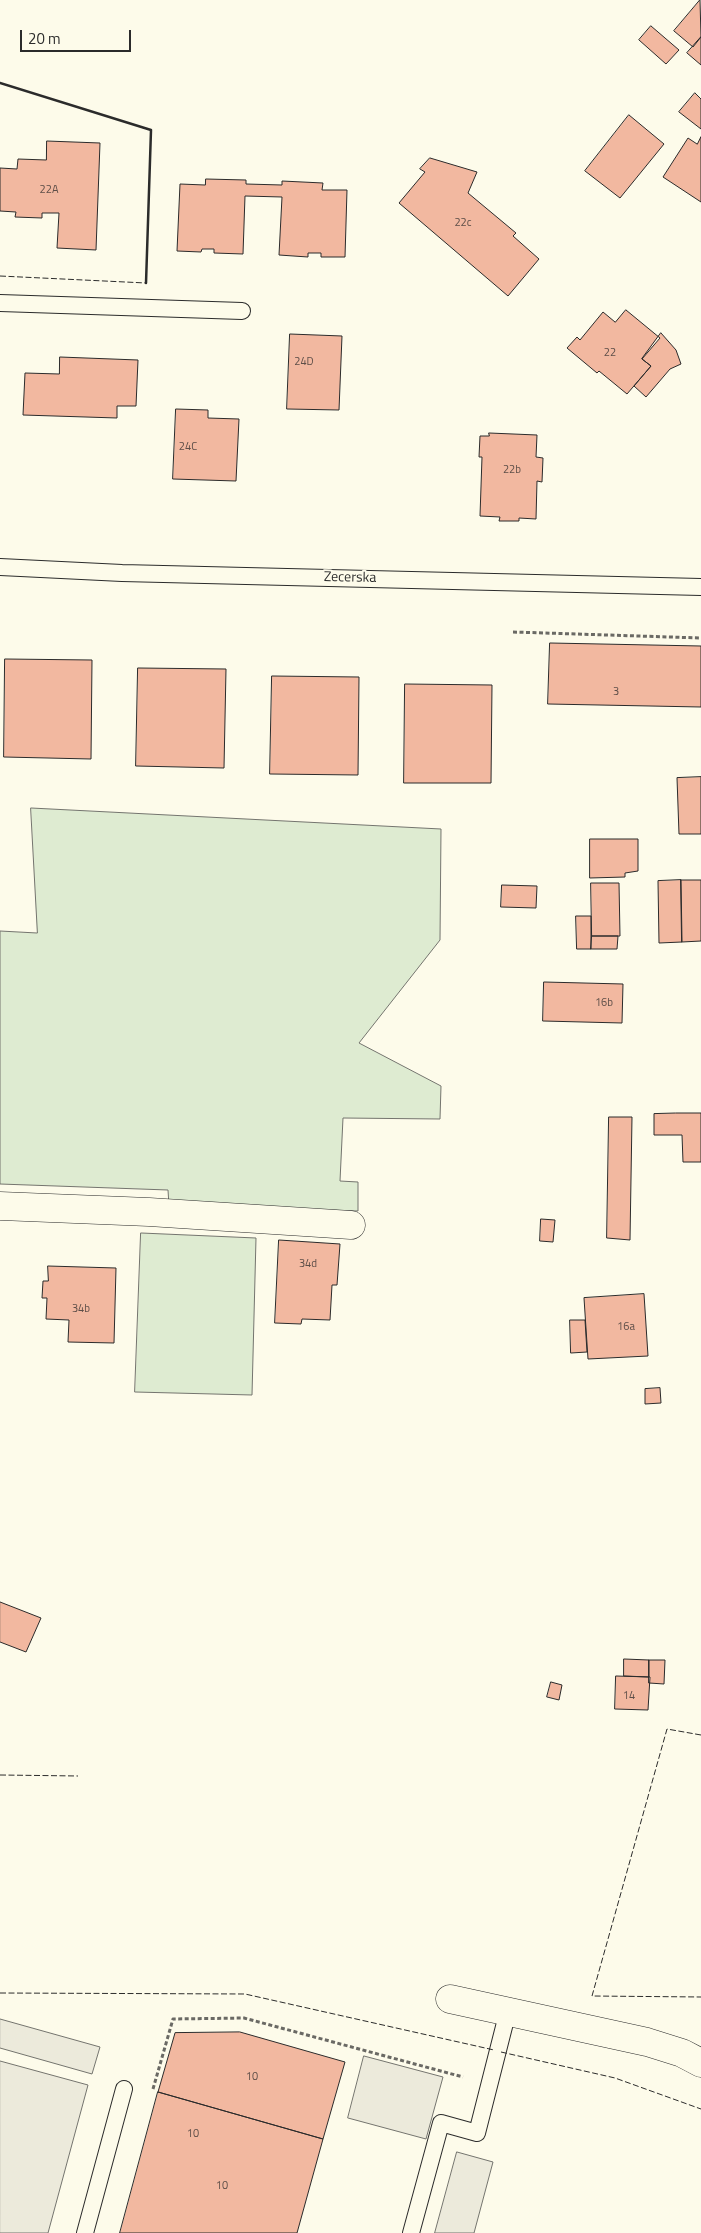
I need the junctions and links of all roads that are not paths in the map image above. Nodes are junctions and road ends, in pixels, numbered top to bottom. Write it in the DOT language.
graph roads {
  1 [pos="0,303"];
  2 [pos="242,311"];
  3 [pos="0,567"];
  4 [pos="701,587"];
  5 [pos="0,1206"];
  6 [pos="351,1225"];
  7 [pos="450,1999"];
  8 [pos="508,2011"];
  9 [pos="701,2063"];
  10 [pos="124,2089"];
  11 [pos="85,2233"];
  12 [pos="411,2233"];
  1 -- 2 [label="lane"];
  3 -- 4 [label="lane, Zecerska"];
  5 -- 6 [label="street"];
  7 -- 8 [label="street"];
  8 -- 9 [label="street"];
  8 -- 12 [label="lane"];
  10 -- 11 [label="lane"];
}
